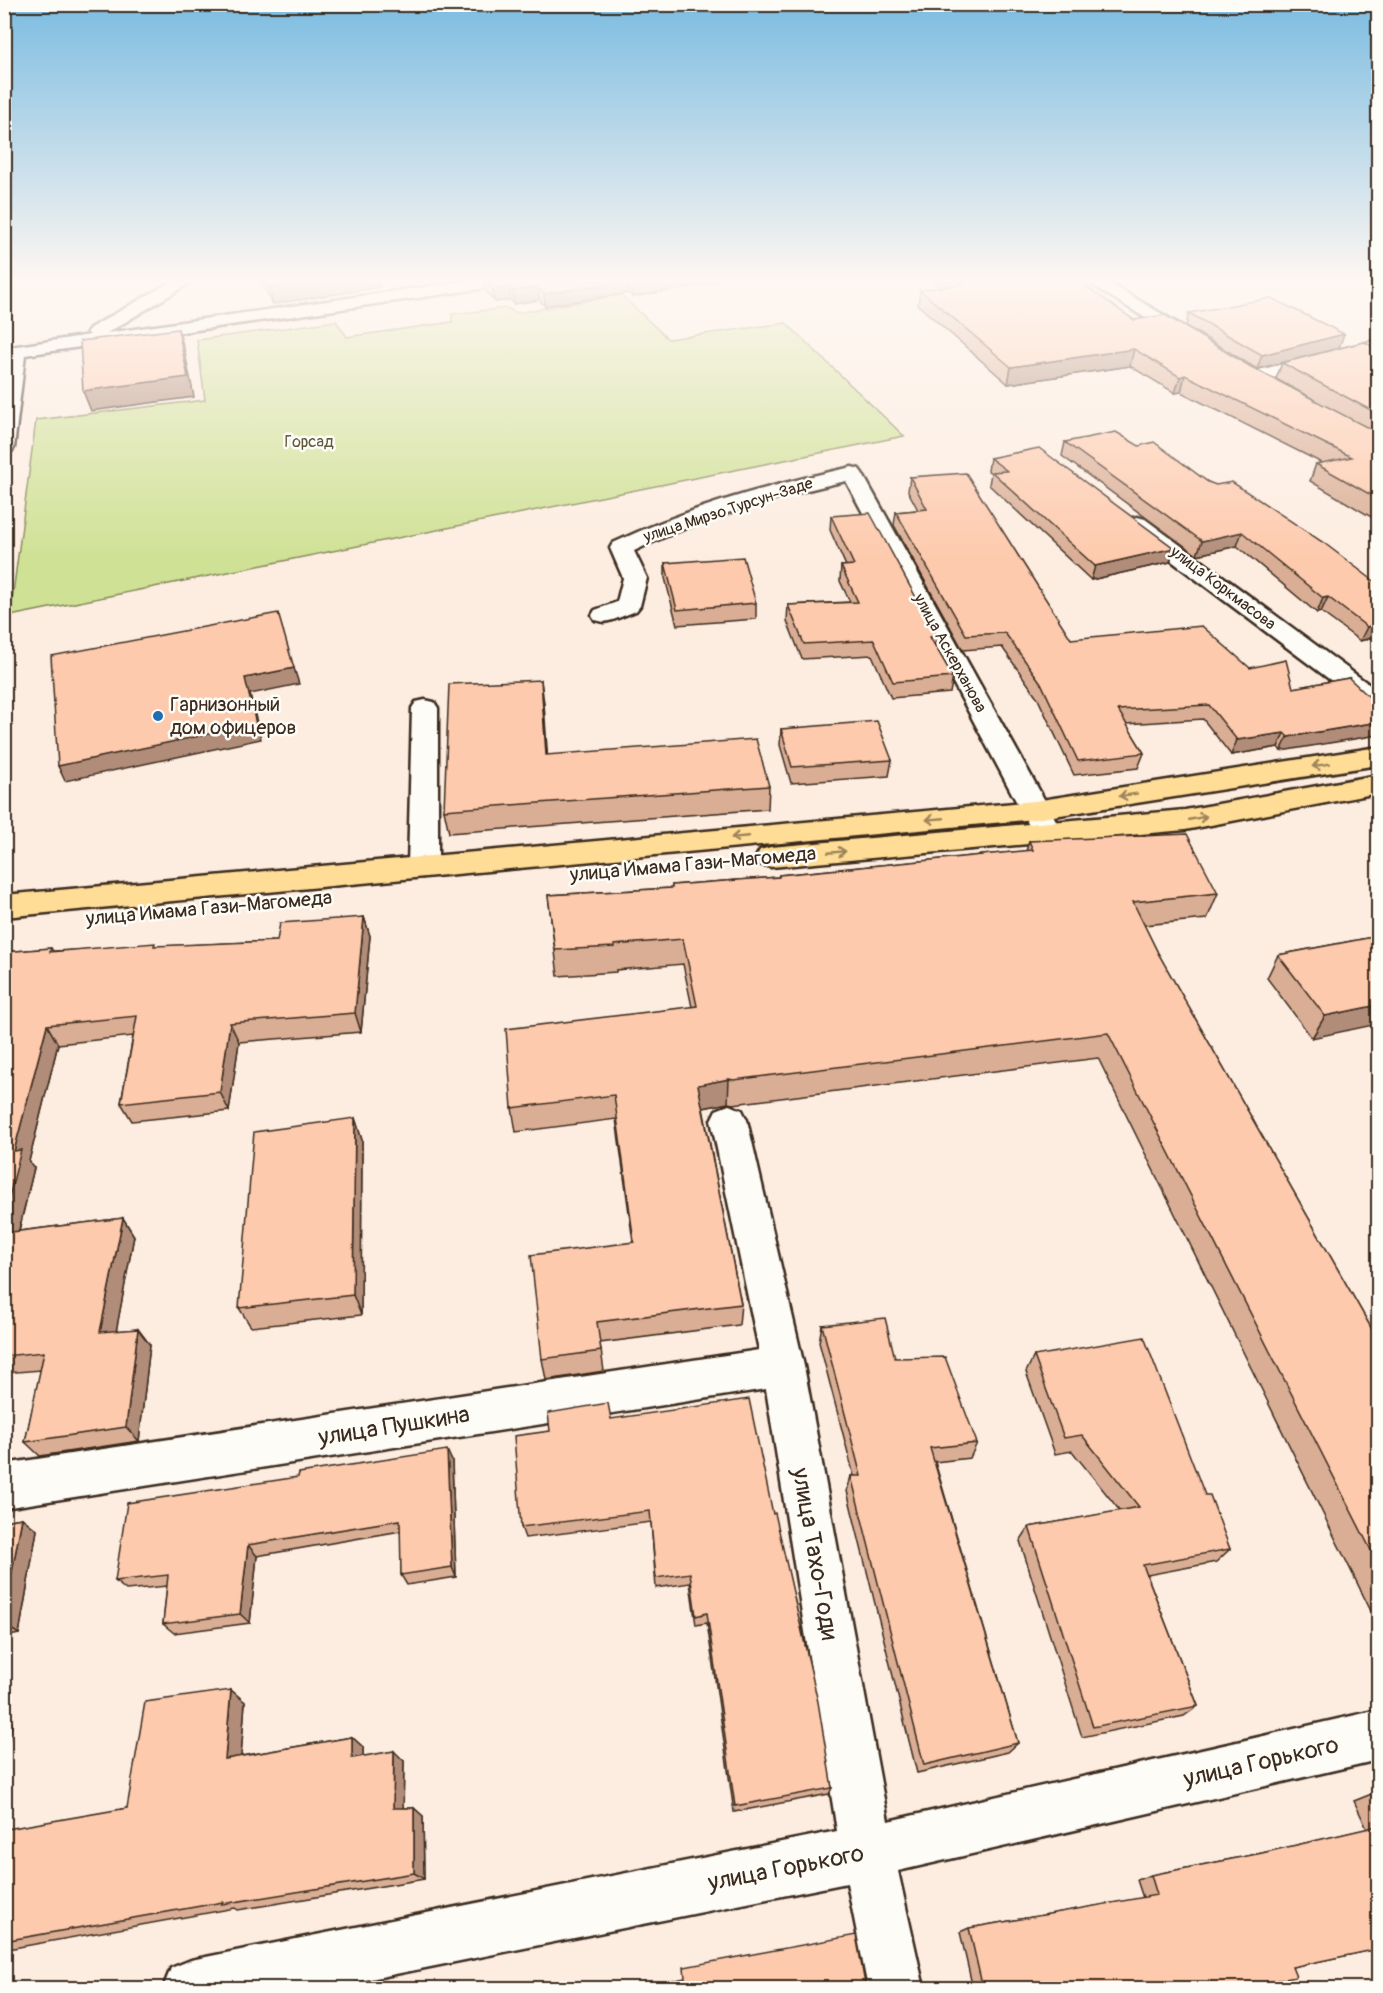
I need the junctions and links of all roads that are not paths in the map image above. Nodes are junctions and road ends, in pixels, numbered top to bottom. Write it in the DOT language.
graph roads {
  1 [pos="9,374"];
  2 [pos="1249,374"];
  3 [pos="1266,374"];
  4 [pos="1254,377"];
  5 [pos="1275,388"];
  6 [pos="4,448"];
  7 [pos="852,473"];
  8 [pos="1124,514"];
  9 [pos="604,615"];
  10 [pos="1378,703"];
  11 [pos="425,708"];
  12 [pos="1378,756"];
  13 [pos="1378,784"];
  14 [pos="1042,821"];
  15 [pos="423,867"];
  16 [pos="4,906"];
  17 [pos="4,926"];
  18 [pos="729,1119"];
  19 [pos="783,1366"];
  20 [pos="4,1486"];
  21 [pos="1378,1735"];
  22 [pos="867,1852"];
  23 [pos="224,1985"];
  24 [pos="896,1989"];
  1 -- 6 [label="street"];
  2 -- 4 [label="street"];
  3 -- 4 [label="street"];
  4 -- 5 [label="street"];
  7 -- 9 [label="street, улица Мирзо Турсун-Заде"];
  7 -- 14 [label="street, улица Аскерханова"];
  8 -- 10 [label="street, улица Коркмасова"];
  11 -- 15 [label="street"];
  12 -- 14 [label="main road, one-way"];
  14 -- 13 [label="main road, улица Имама Гази-Магомеда, one-way"];
  14 -- 15 [label="main road, one-way"];
  17 -- 14 [label="main road, улица Имама Гази-Магомеда, one-way"];
  15 -- 16 [label="main road"];
  18 -- 19 [label="street, улица Тахо-Годи"];
  19 -- 20 [label="street, улица Пушкина"];
  19 -- 22 [label="street, улица Тахо-Годи"];
  21 -- 22 [label="street, улица Горького"];
  22 -- 23 [label="street, улица Горького"];
  22 -- 24 [label="street, улица Тахо-Годи"];
}
